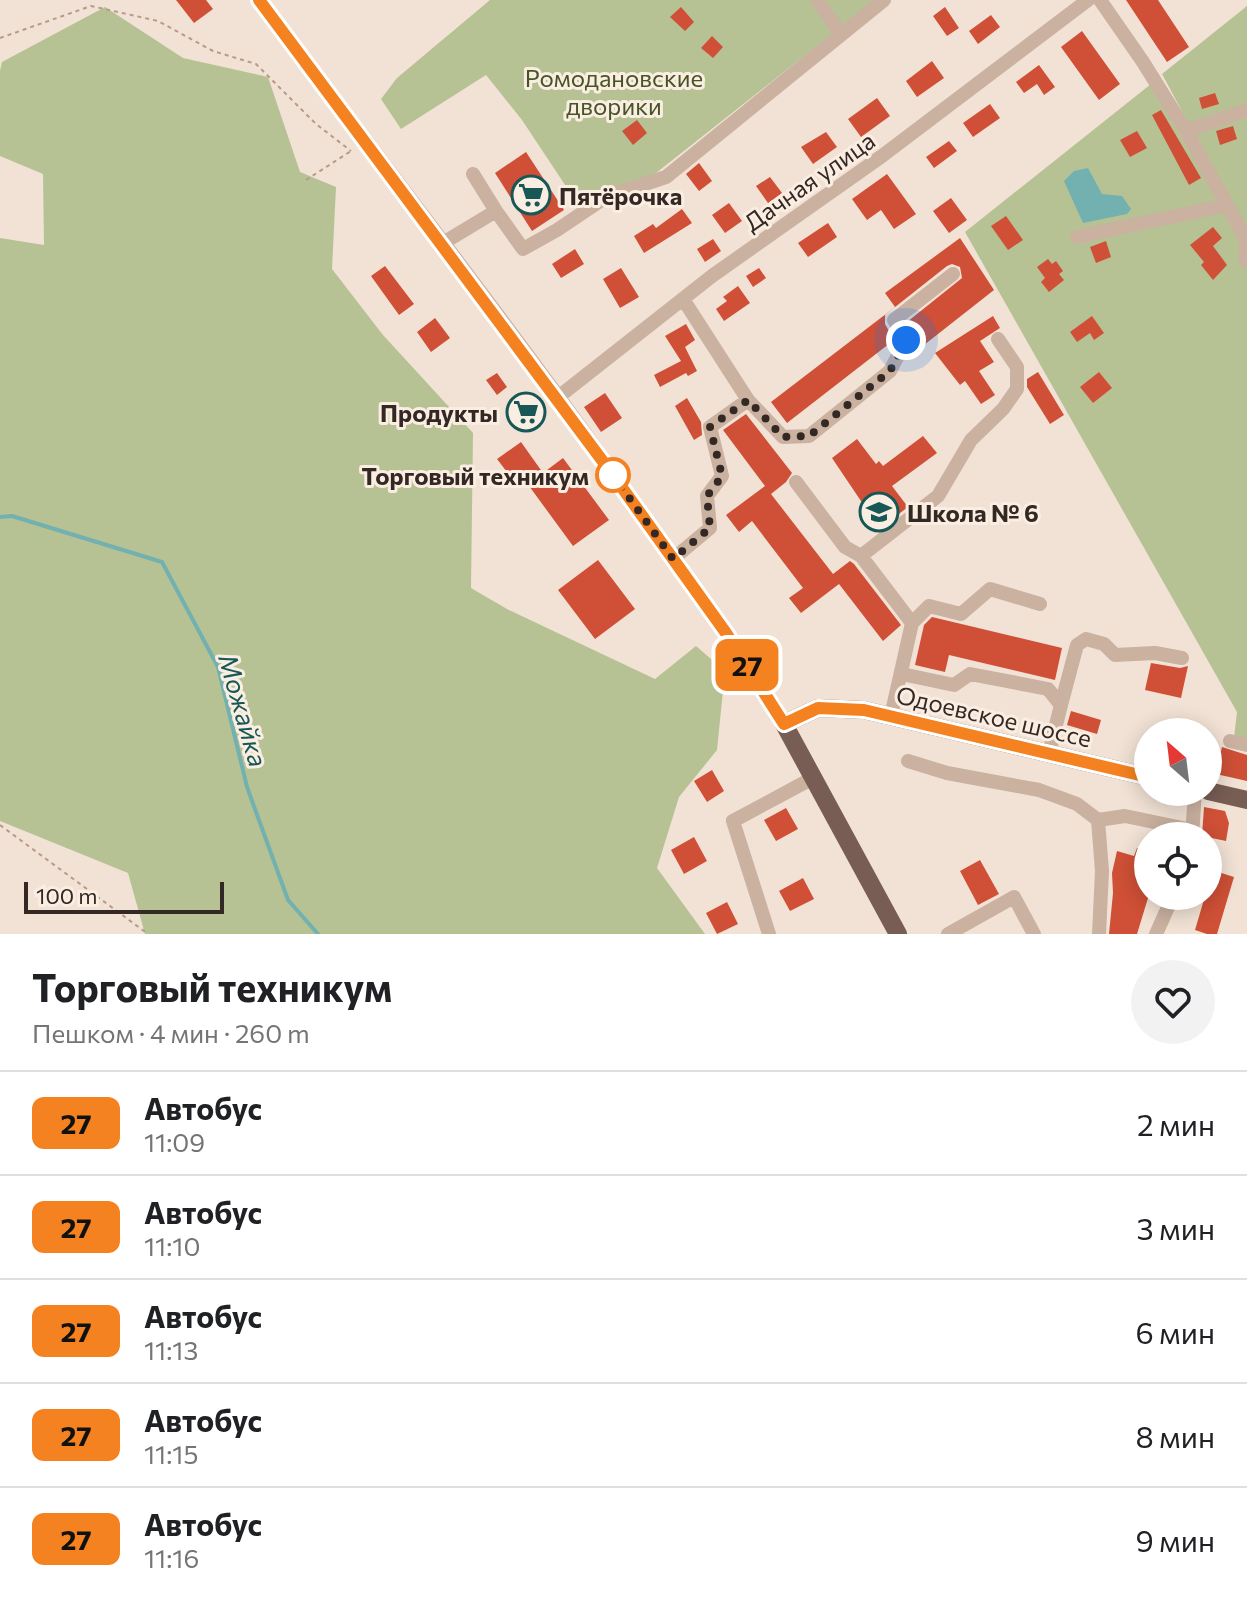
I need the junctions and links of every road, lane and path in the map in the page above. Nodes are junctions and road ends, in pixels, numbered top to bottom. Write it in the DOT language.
graph roads {
  1 [pos="259,0"];
  2 [pos="817,0"];
  3 [pos="884,0"];
  4 [pos="1088,0"];
  5 [pos="1100,0"];
  6 [pos="841,34"];
  7 [pos="0,38"];
  8 [pos="1247,110"];
  9 [pos="1186,131"];
  10 [pos="366,141"];
  11 [pos="351,151"];
  12 [pos="473,174"];
  13 [pos="306,180"];
  14 [pos="1227,205"];
  15 [pos="496,211"];
  16 [pos="1077,237"];
  17 [pos="1246,240"];
  18 [pos="443,243"];
  19 [pos="1247,261"];
  20 [pos="953,274"];
  21 [pos="683,299"];
  22 [pos="998,339"];
  23 [pos="557,398"];
  24 [pos="748,400"];
  25 [pos="796,482"];
  26 [pos="861,556"];
  27 [pos="673,559"];
  28 [pos="1040,604"];
  29 [pos="912,623"];
  30 [pos="1182,658"];
  31 [pos="902,674"];
  32 [pos="1061,705"];
  33 [pos="891,716"];
  34 [pos="784,724"];
  35 [pos="1230,741"];
  36 [pos="1247,745"];
  37 [pos="1049,753"];
  38 [pos="908,761"];
  39 [pos="1134,774"];
  40 [pos="813,778"];
  41 [pos="1222,794"];
  42 [pos="1247,800"];
  43 [pos="1098,820"];
  44 [pos="1149,822"];
  45 [pos="0,825"];
  46 [pos="1167,910"];
  47 [pos="148,934"];
  48 [pos="769,934"];
  49 [pos="898,934"];
  50 [pos="948,934"];
  51 [pos="1034,934"];
  52 [pos="1099,934"];
  53 [pos="1156,934"];
  1 -- 10 [label="street"];
  2 -- 6 [label="street"];
  3 -- 6 [label="street"];
  4 -- 21 [label="street, Дачная улица"];
  5 -- 9 [label="street"];
  6 -- 15 [label="street"];
  7 -- 11 [label="path"];
  8 -- 9 [label="street"];
  9 -- 14 [label="street"];
  10 -- 11 [label="path"];
  10 -- 18 [label="street"];
  11 -- 13 [label="path"];
  12 -- 15 [label="street"];
  14 -- 16 [label="street"];
  14 -- 17 [label="street"];
  15 -- 18 [label="street"];
  17 -- 19 [label="street"];
  18 -- 23 [label="street"];
  20 -- 24 [label="street"];
  21 -- 23 [label="street, Дачная улица"];
  21 -- 24 [label="street"];
  22 -- 26 [label="street"];
  23 -- 27 [label="street"];
  24 -- 27 [label="street"];
  25 -- 26 [label="street"];
  26 -- 29 [label="street"];
  27 -- 34 [label="street"];
  28 -- 29 [label="street"];
  29 -- 31 [label="street"];
  30 -- 32 [label="street"];
  31 -- 32 [label="street"];
  31 -- 33 [label="street"];
  32 -- 37 [label="street"];
  33 -- 34 [label="main road, Одоевское шоссе"];
  33 -- 37 [label="main road, Одоевское шоссе"];
  34 -- 40 [label="main road"];
  35 -- 36 [label="street"];
  37 -- 39 [label="main road, Одоевское шоссе"];
  38 -- 43 [label="street"];
  40 -- 48 [label="street"];
  40 -- 49 [label="main road"];
  41 -- 42 [label="main road"];
  43 -- 44 [label="street"];
  43 -- 52 [label="street"];
  45 -- 47 [label="path"];
  46 -- 53 [label="street"];
  50 -- 51 [label="street"];
}
